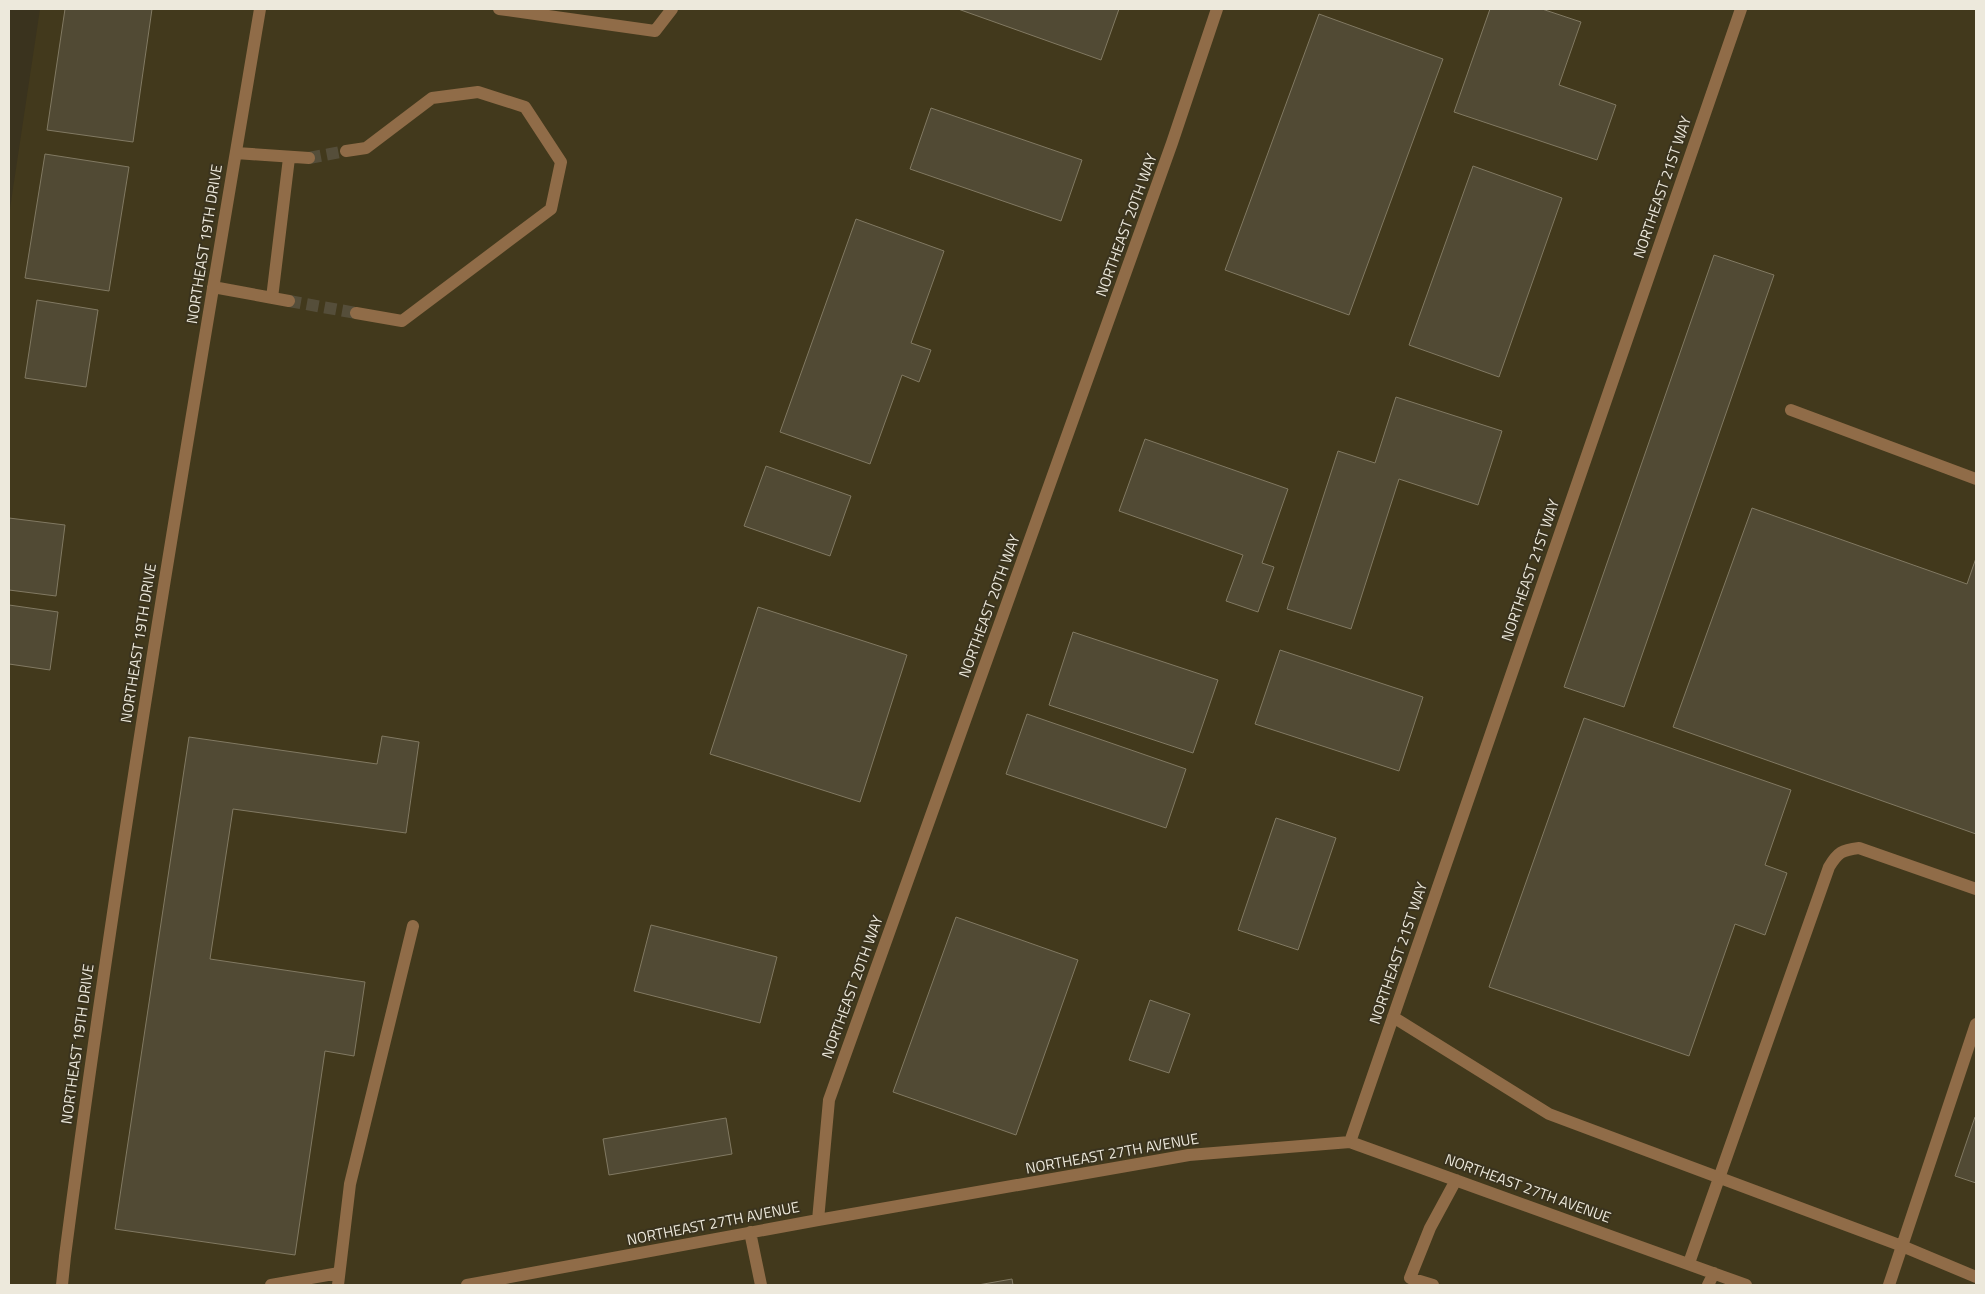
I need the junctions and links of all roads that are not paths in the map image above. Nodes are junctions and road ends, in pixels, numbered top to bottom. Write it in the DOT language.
graph roads {
  1 [pos="260,9"];
  2 [pos="499,9"];
  3 [pos="672,9"];
  4 [pos="1217,9"];
  5 [pos="1741,9"];
  6 [pos="346,151"];
  7 [pos="236,153"];
  8 [pos="289,158"];
  9 [pos="309,158"];
  10 [pos="213,287"];
  11 [pos="272,298"];
  12 [pos="289,301"];
  13 [pos="356,312"];
  14 [pos="1791,410"];
  15 [pos="1976,479"];
  16 [pos="1976,889"];
  17 [pos="414,926"];
  18 [pos="1393,1017"];
  19 [pos="1976,1024"];
  20 [pos="1350,1142"];
  21 [pos="1719,1176"];
  22 [pos="1456,1180"];
  23 [pos="818,1220"];
  24 [pos="750,1232"];
  25 [pos="1902,1246"];
  26 [pos="1689,1264"];
  27 [pos="1714,1273"];
  28 [pos="1976,1277"];
  29 [pos="339,1279"];
  30 [pos="62,1285"];
  31 [pos="271,1285"];
  32 [pos="467,1285"];
  33 [pos="761,1285"];
  34 [pos="1433,1285"];
  35 [pos="1708,1285"];
  36 [pos="1746,1285"];
  37 [pos="1889,1285"];
  1 -- 7 [label="street, NORTHEAST 19TH DRIVE"];
  2 -- 3 [label="street"];
  4 -- 23 [label="street, NORTHEAST 20TH WAY"];
  5 -- 18 [label="street, NORTHEAST 21ST WAY"];
  6 -- 13 [label="street"];
  7 -- 8 [label="street"];
  7 -- 10 [label="street, NORTHEAST 19TH DRIVE"];
  8 -- 9 [label="street"];
  8 -- 11 [label="street"];
  10 -- 11 [label="street"];
  10 -- 30 [label="street, NORTHEAST 19TH DRIVE"];
  11 -- 12 [label="street"];
  14 -- 15 [label="street"];
  16 -- 21 [label="street"];
  17 -- 29 [label="street"];
  18 -- 20 [label="street, NORTHEAST 21ST WAY"];
  18 -- 21 [label="street"];
  19 -- 25 [label="street"];
  20 -- 22 [label="street, NORTHEAST 27TH AVENUE"];
  20 -- 23 [label="street, NORTHEAST 27TH AVENUE"];
  21 -- 25 [label="street"];
  21 -- 26 [label="street"];
  22 -- 26 [label="street, NORTHEAST 27TH AVENUE"];
  22 -- 34 [label="street"];
  23 -- 24 [label="street, NORTHEAST 27TH AVENUE"];
  24 -- 32 [label="street, NORTHEAST 27TH AVENUE"];
  24 -- 33 [label="street"];
  25 -- 28 [label="street"];
  25 -- 37 [label="street"];
  26 -- 27 [label="street, NORTHEAST 27TH AVENUE"];
  27 -- 35 [label="street"];
  27 -- 36 [label="street, NORTHEAST 27TH AVENUE"];
  29 -- 31 [label="street"];
}
